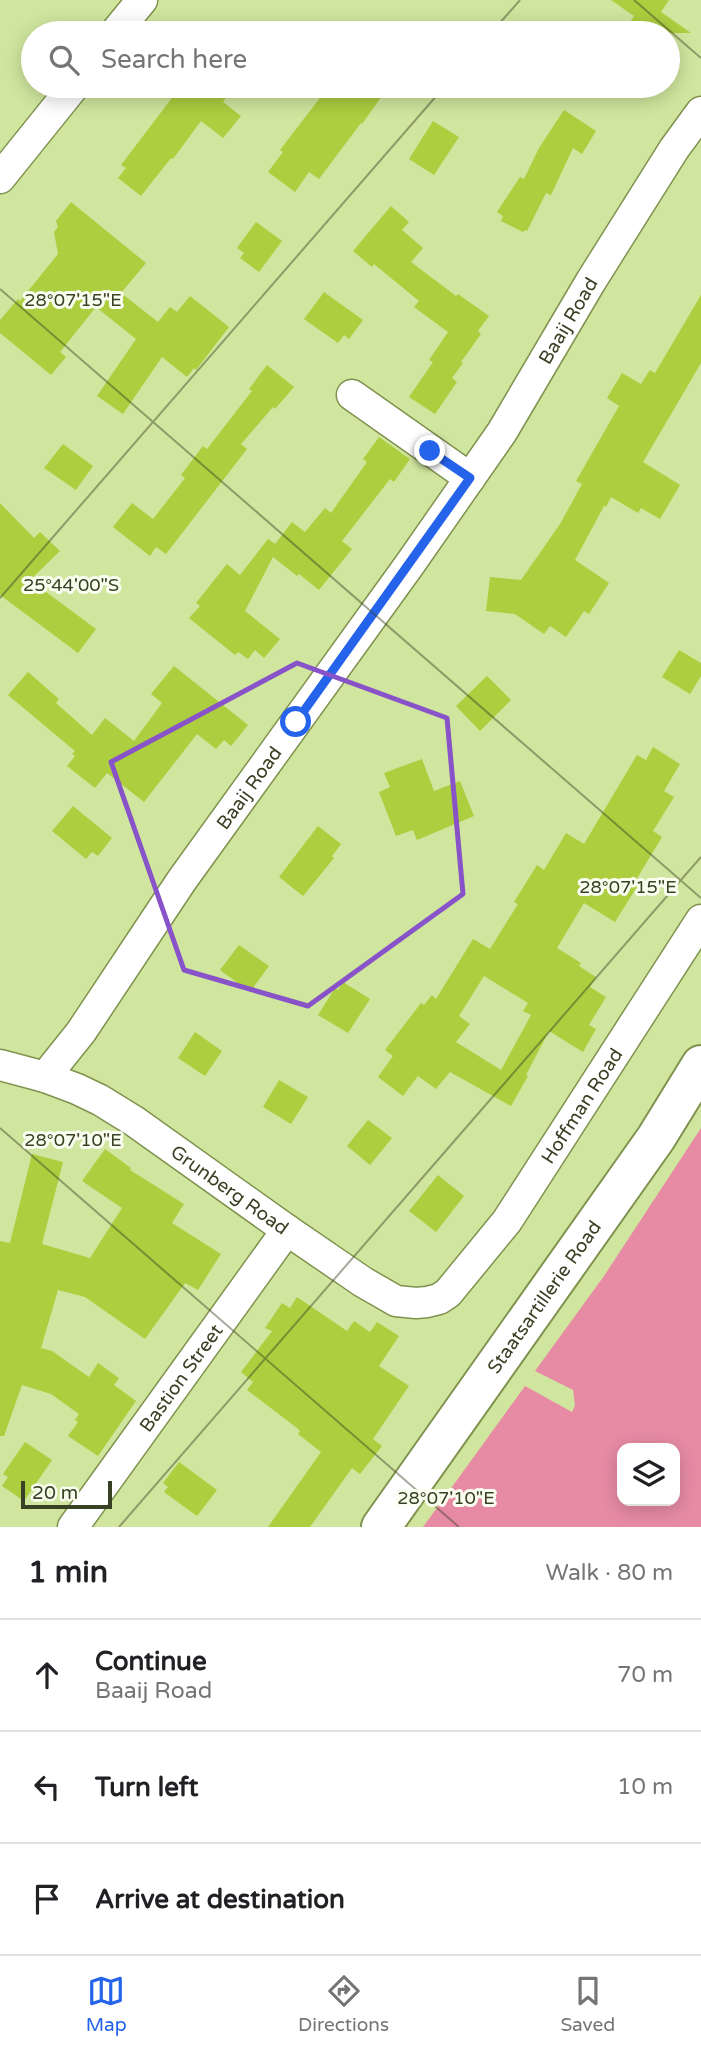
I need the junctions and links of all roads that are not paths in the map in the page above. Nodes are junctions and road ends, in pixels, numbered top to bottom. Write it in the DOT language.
graph roads {
  1 [pos="142,0"];
  2 [pos="125,21"];
  3 [pos="64,98"];
  4 [pos="701,112"];
  5 [pos="0,178"];
  6 [pos="352,395"];
  7 [pos="470,478"];
  8 [pos="701,920"];
  9 [pos="0,1065"];
  10 [pos="701,1065"];
  11 [pos="45,1077"];
  12 [pos="287,1230"];
  13 [pos="454,1285"];
  14 [pos="73,1527"];
  15 [pos="381,1527"];
  1 -- 2 [label="street"];
  3 -- 5 [label="street"];
  4 -- 7 [label="street, Baaij Road"];
  6 -- 7 [label="street"];
  7 -- 11 [label="street, Baaij Road"];
  8 -- 13 [label="street, Hoffman Road"];
  9 -- 11 [label="street, Grunberg Road"];
  10 -- 15 [label="street, Staatsartillerie Road"];
  11 -- 12 [label="street, Grunberg Road"];
  12 -- 13 [label="street, Grunberg Road"];
  12 -- 14 [label="street, Bastion Street"];
}
